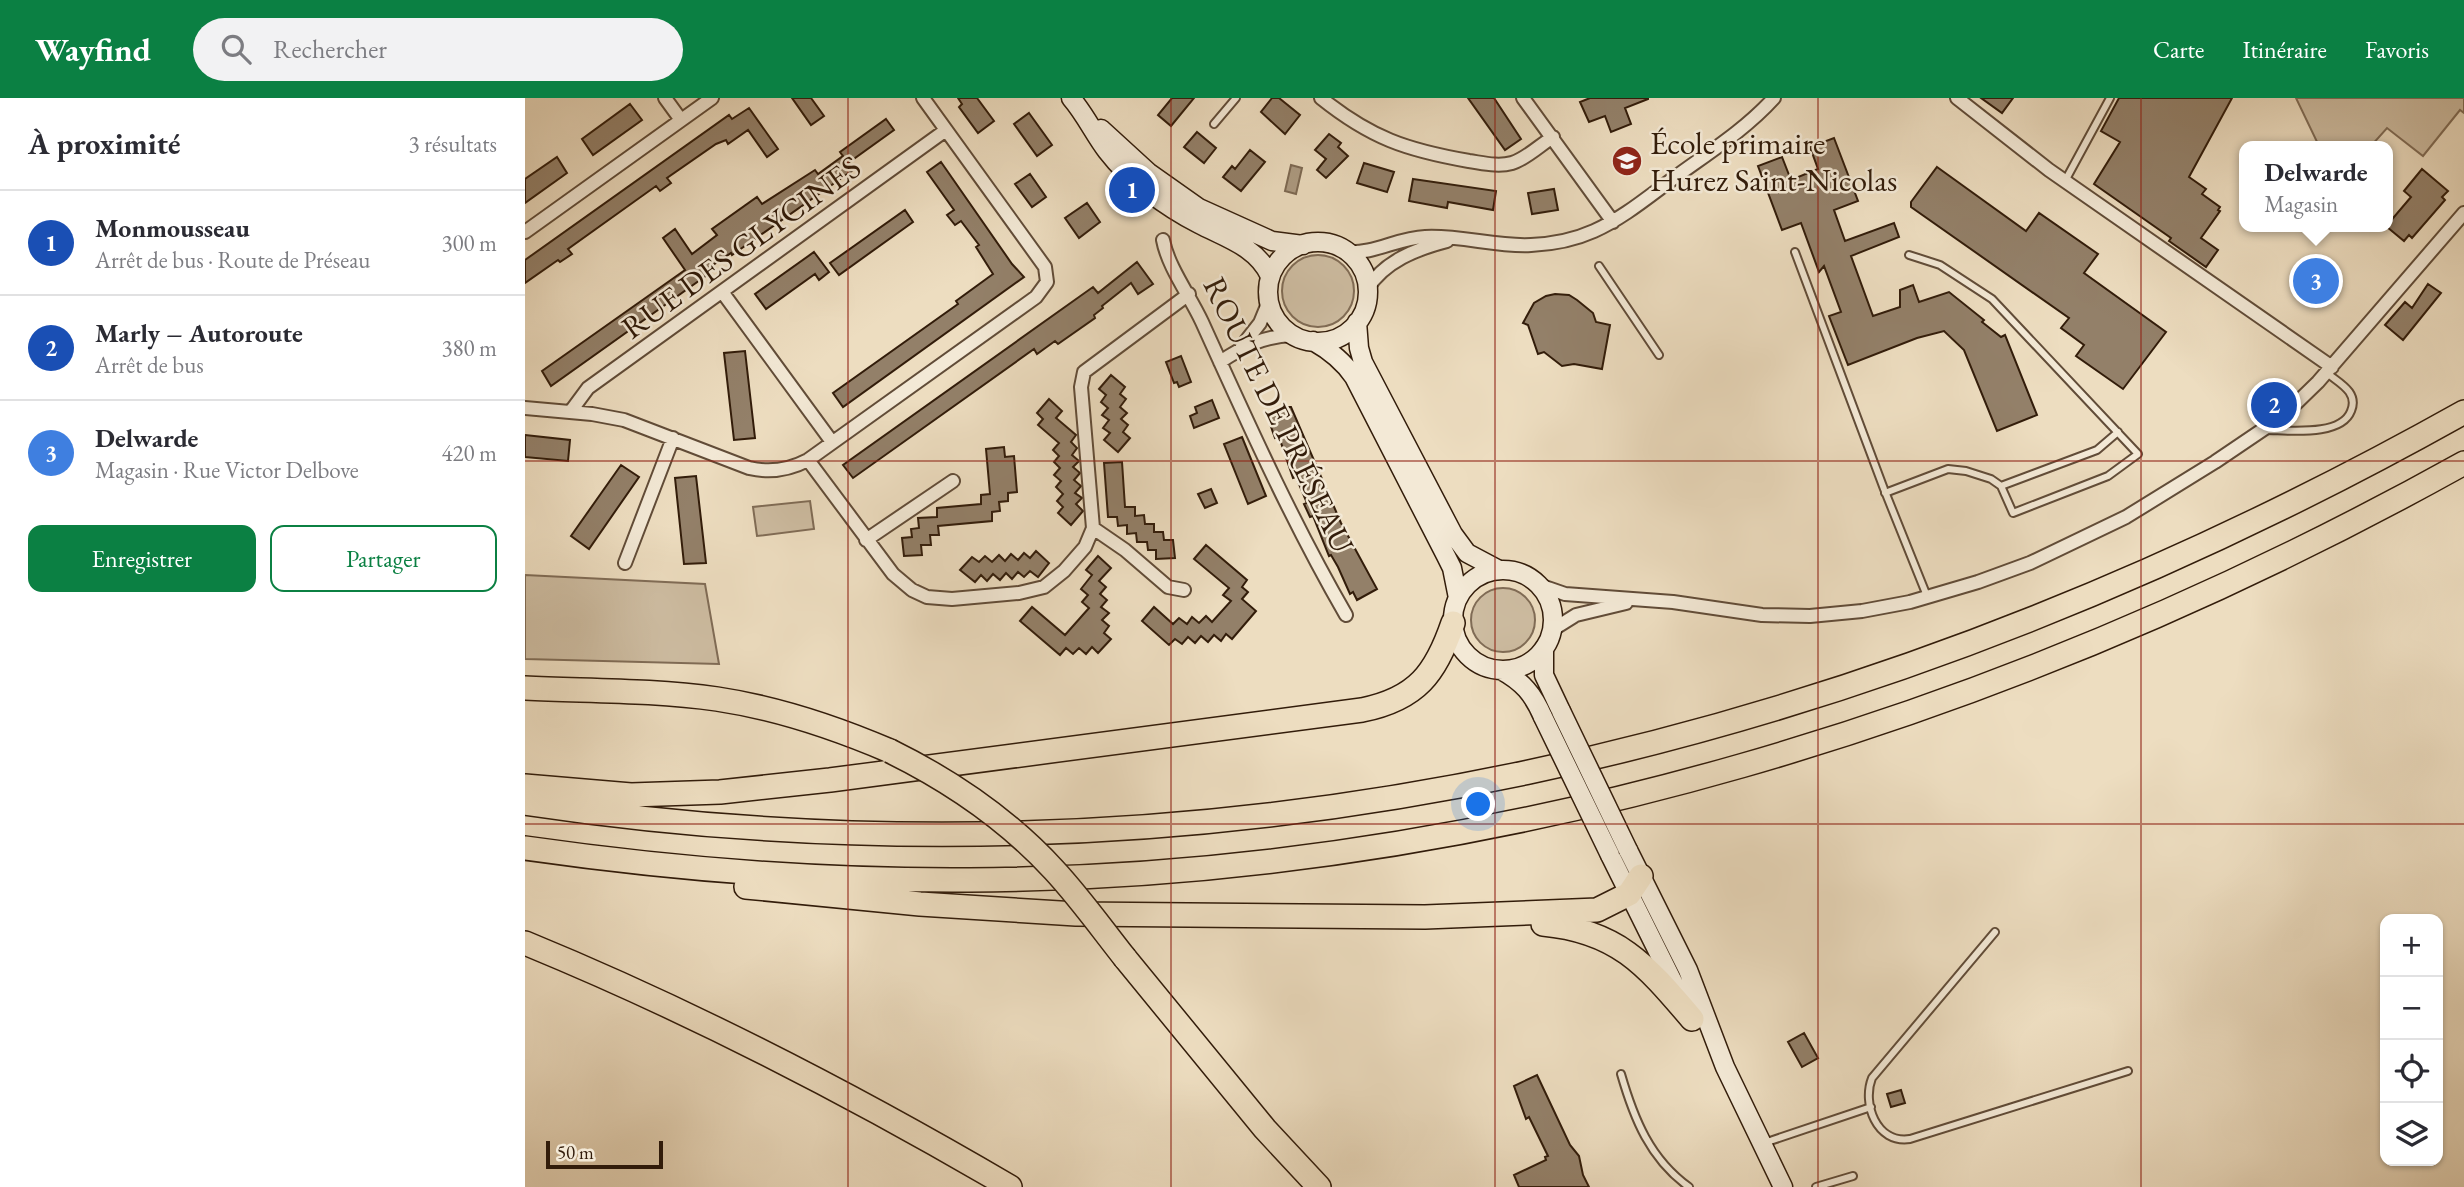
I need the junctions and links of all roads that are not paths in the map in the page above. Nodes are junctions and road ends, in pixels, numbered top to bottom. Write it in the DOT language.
graph roads {
  1 [pos="666,98"];
  2 [pos="712,98"];
  3 [pos="923,98"];
  4 [pos="1070,98"];
  5 [pos="1236,98"];
  6 [pos="1321,98"];
  7 [pos="1524,98"];
  8 [pos="1774,98"];
  9 [pos="1957,98"];
  10 [pos="2110,98"];
  11 [pos="1084,115"];
  12 [pos="681,120"];
  13 [pos="1215,124"];
  14 [pos="946,130"];
  15 [pos="1553,137"];
  16 [pos="2065,181"];
  17 [pos="2464,213"];
  18 [pos="1613,222"];
  19 [pos="525,232"];
  20 [pos="1458,239"];
  21 [pos="1163,240"];
  22 [pos="1303,245"];
  23 [pos="1347,252"];
  24 [pos="1795,252"];
  25 [pos="1909,255"];
  26 [pos="1599,266"];
  27 [pos="1270,276"];
  28 [pos="1367,289"];
  29 [pos="723,293"];
  30 [pos="1189,294"];
  31 [pos="1269,301"];
  32 [pos="1357,322"];
  33 [pos="1293,335"];
  34 [pos="1313,341"];
  35 [pos="1239,349"];
  36 [pos="1659,355"];
  37 [pos="1220,362"];
  38 [pos="2329,370"];
  39 [pos="525,408"];
  40 [pos="571,411"];
  41 [pos="2464,412"];
  42 [pos="2263,430"];
  43 [pos="2118,432"];
  44 [pos="673,438"];
  45 [pos="832,442"];
  46 [pos="808,460"];
  47 [pos="2464,463"];
  48 [pos="953,481"];
  49 [pos="2001,486"];
  50 [pos="1885,493"];
  51 [pos="1093,528"];
  52 [pos="866,540"];
  53 [pos="625,563"];
  54 [pos="1499,570"];
  55 [pos="1539,585"];
  56 [pos="1184,590"];
  57 [pos="1458,598"];
  58 [pos="1927,598"];
  59 [pos="1647,600"];
  60 [pos="1346,615"];
  61 [pos="1453,623"];
  62 [pos="1552,630"];
  63 [pos="1544,648"];
  64 [pos="1501,670"];
  65 [pos="525,688"];
  66 [pos="1552,714"];
  67 [pos="525,786"];
  68 [pos="525,803"];
  69 [pos="525,848"];
  70 [pos="564,853"];
  71 [pos="1635,885"];
  72 [pos="1425,918"];
  73 [pos="1995,932"];
  74 [pos="525,943"];
  75 [pos="1692,1019"];
  76 [pos="1725,1068"];
  77 [pos="2128,1071"];
  78 [pos="1621,1074"];
  79 [pos="1871,1108"];
  80 [pos="1762,1143"];
  81 [pos="1853,1176"];
  82 [pos="1010,1187"];
  83 [pos="1319,1187"];
  84 [pos="1689,1187"];
  85 [pos="1783,1187"];
  86 [pos="1816,1187"];
  1 -- 12 [label="street"];
  2 -- 12 [label="street"];
  3 -- 14 [label="street"];
  4 -- 11 [label="main road, ROUTE DE PRÉSEAU"];
  5 -- 13 [label="lane"];
  6 -- 15 [label="street"];
  7 -- 15 [label="street"];
  8 -- 18 [label="street"];
  9 -- 16 [label="street"];
  10 -- 16 [label="lane"];
  11 -- 22 [label="main road, ROUTE DE PRÉSEAU"];
  11 -- 27 [label="main road, ROUTE DE PRÉSEAU"];
  12 -- 19 [label="street"];
  14 -- 29 [label="street, RUE DES GLYCINES"];
  14 -- 45 [label="street"];
  15 -- 18 [label="street"];
  16 -- 38 [label="street"];
  17 -- 38 [label="street"];
  18 -- 20 [label="street"];
  20 -- 23 [label="street"];
  20 -- 28 [label="street"];
  21 -- 30 [label="street, ROUTE DE PRÉSEAU"];
  22 -- 23 [label="main road"];
  22 -- 27 [label="main road"];
  23 -- 28 [label="main road"];
  24 -- 50 [label="lane"];
  25 -- 43 [label="lane"];
  26 -- 36 [label="lane"];
  27 -- 31 [label="main road"];
  28 -- 32 [label="main road"];
  29 -- 40 [label="street, RUE DES GLYCINES"];
  29 -- 45 [label="street"];
  30 -- 37 [label="street, ROUTE DE PRÉSEAU"];
  30 -- 51 [label="street"];
  31 -- 33 [label="main road"];
  31 -- 35 [label="street"];
  32 -- 34 [label="main road"];
  32 -- 54 [label="main road"];
  33 -- 34 [label="main road"];
  33 -- 35 [label="street"];
  34 -- 57 [label="main road"];
  35 -- 37 [label="street"];
  37 -- 60 [label="street, ROUTE DE PRÉSEAU"];
  38 -- 42 [label="street"];
  38 -- 42 [label="lane"];
  39 -- 40 [label="street"];
  40 -- 44 [label="street"];
  41 -- 68 [label="highway"];
  42 -- 58 [label="street"];
  43 -- 49 [label="lane"];
  43 -- 49 [label="lane"];
  44 -- 46 [label="street"];
  44 -- 53 [label="street"];
  45 -- 46 [label="street"];
  46 -- 52 [label="street"];
  47 -- 70 [label="highway"];
  48 -- 52 [label="street"];
  49 -- 50 [label="lane"];
  50 -- 58 [label="lane"];
  51 -- 52 [label="street"];
  51 -- 56 [label="street"];
  54 -- 55 [label="main road"];
  54 -- 57 [label="main road"];
  55 -- 59 [label="street"];
  55 -- 62 [label="main road"];
  57 -- 61 [label="main road"];
  58 -- 59 [label="street"];
  59 -- 62 [label="street"];
  61 -- 64 [label="main road"];
  61 -- 67 [label="highway"];
  62 -- 63 [label="main road"];
  63 -- 64 [label="main road"];
  63 -- 66 [label="main road"];
  64 -- 66 [label="main road"];
  65 -- 83 [label="highway, bridge"];
  66 -- 71 [label="main road, bridge"];
  66 -- 71 [label="main road, bridge"];
  69 -- 70 [label="highway"];
  70 -- 72 [label="highway"];
  71 -- 72 [label="highway"];
  71 -- 75 [label="main road"];
  71 -- 76 [label="main road"];
  72 -- 75 [label="highway"];
  73 -- 79 [label="lane"];
  74 -- 82 [label="highway"];
  75 -- 76 [label="main road"];
  76 -- 80 [label="main road"];
  77 -- 79 [label="lane"];
  78 -- 84 [label="lane"];
  79 -- 80 [label="lane"];
  80 -- 85 [label="main road"];
  81 -- 86 [label="lane"];
}
